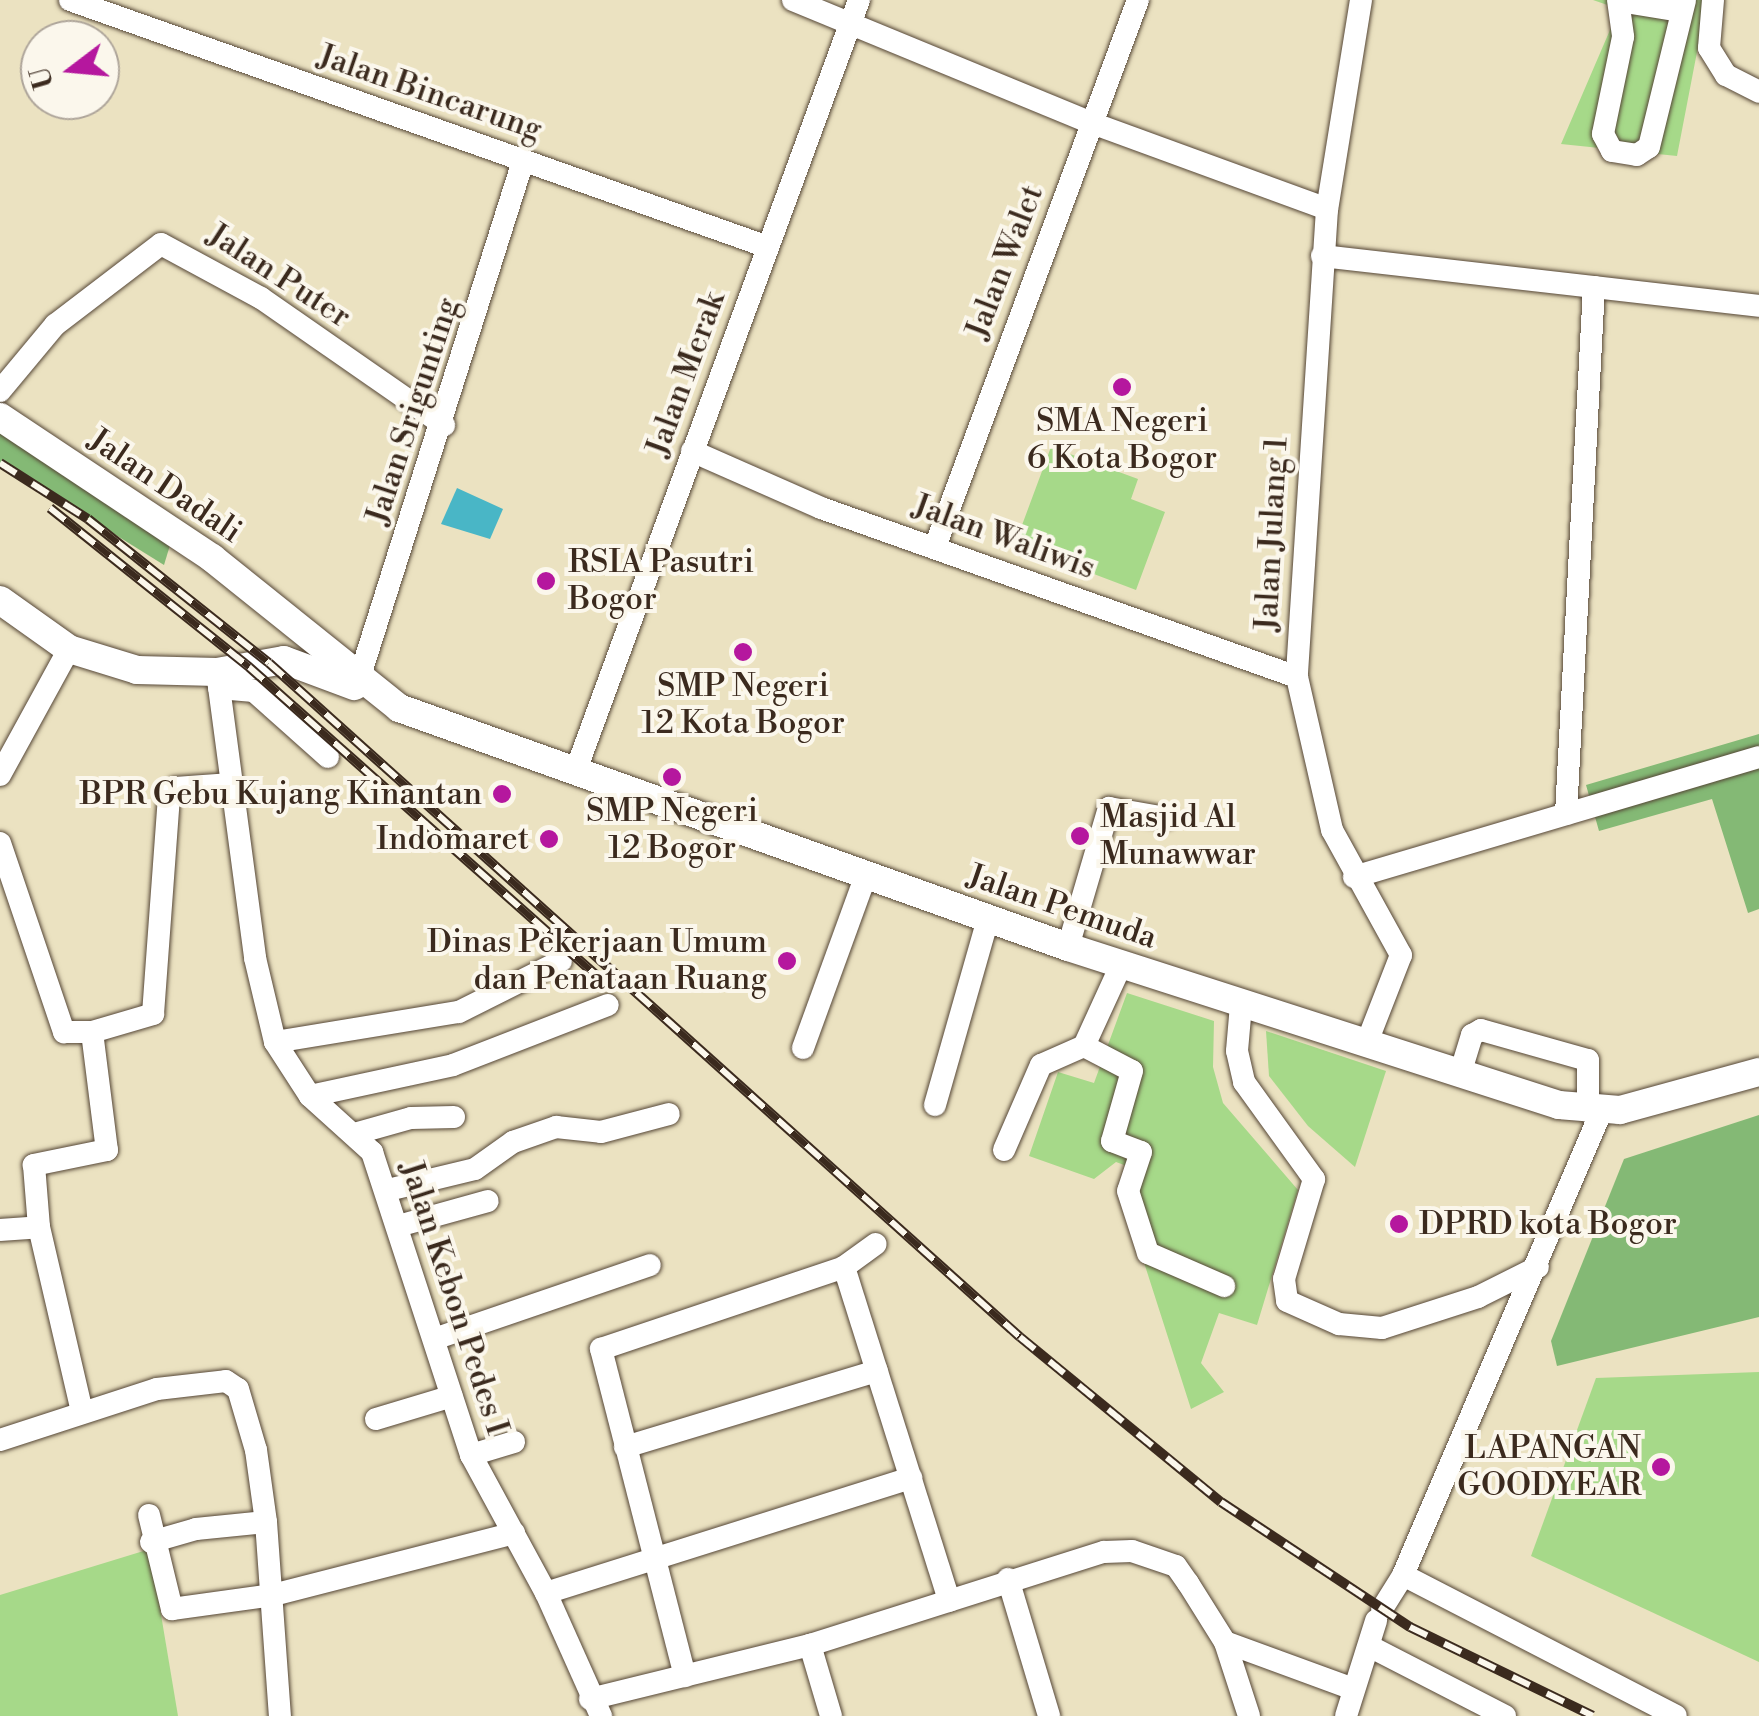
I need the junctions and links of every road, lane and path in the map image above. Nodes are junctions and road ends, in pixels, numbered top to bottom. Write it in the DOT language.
graph roads {
  1 [pos="794,0"];
  2 [pos="1138,0"];
  3 [pos="1361,0"];
  4 [pos="1714,0"];
  5 [pos="1619,1"];
  6 [pos="85,3"];
  7 [pos="1683,6"];
  8 [pos="854,11"];
  9 [pos="1759,92"];
  10 [pos="1092,123"];
  11 [pos="522,161"];
  12 [pos="1327,209"];
  13 [pos="768,248"];
  14 [pos="1322,256"];
  15 [pos="1594,287"];
  16 [pos="1759,306"];
  17 [pos="0,392"];
  18 [pos="0,417"];
  19 [pos="444,425"];
  20 [pos="692,452"];
  21 [pos="935,547"];
  22 [pos="0,600"];
  23 [pos="286,617"];
  24 [pos="69,650"];
  25 [pos="284,660"];
  26 [pos="1296,676"];
  27 [pos="359,679"];
  28 [pos="218,680"];
  29 [pos="399,708"];
  30 [pos="328,757"];
  31 [pos="1759,757"];
  32 [pos="576,770"];
  33 [pos="0,775"];
  34 [pos="231,784"];
  35 [pos="1566,814"];
  36 [pos="1166,818"];
  37 [pos="0,843"];
  38 [pos="866,876"];
  39 [pos="1354,877"];
  40 [pos="988,918"];
  41 [pos="1068,947"];
  42 [pos="561,961"];
  43 [pos="1121,965"];
  44 [pos="608,1005"];
  45 [pos="1241,1005"];
  46 [pos="92,1032"];
  47 [pos="275,1042"];
  48 [pos="1366,1045"];
  49 [pos="1084,1046"];
  50 [pos="803,1048"];
  51 [pos="1759,1072"];
  52 [pos="1460,1074"];
  53 [pos="310,1096"];
  54 [pos="935,1105"];
  55 [pos="1594,1111"];
  56 [pos="669,1114"];
  57 [pos="454,1118"];
  58 [pos="354,1134"];
  59 [pos="1004,1150"];
  60 [pos="388,1190"];
  61 [pos="488,1201"];
  62 [pos="39,1226"];
  63 [pos="398,1226"];
  64 [pos="0,1230"];
  65 [pos="876,1244"];
  66 [pos="650,1265"];
  67 [pos="844,1266"];
  68 [pos="1538,1267"];
  69 [pos="1224,1286"];
  70 [pos="434,1339"];
  71 [pos="877,1371"];
  72 [pos="452,1396"];
  73 [pos="82,1412"];
  74 [pos="376,1419"];
  75 [pos="0,1440"];
  76 [pos="514,1442"];
  77 [pos="625,1446"];
  78 [pos="471,1455"];
  79 [pos="911,1478"];
  80 [pos="149,1516"];
  81 [pos="266,1522"];
  82 [pos="514,1533"];
  83 [pos="151,1542"];
  84 [pos="651,1558"];
  85 [pos="1403,1575"];
  86 [pos="1008,1579"];
  87 [pos="546,1593"];
  88 [pos="273,1596"];
  89 [pos="949,1600"];
  90 [pos="1225,1642"];
  91 [pos="810,1645"];
  92 [pos="1369,1646"];
  93 [pos="685,1676"];
  94 [pos="1350,1688"];
  95 [pos="596,1708"];
  96 [pos="280,1716"];
  97 [pos="830,1716"];
  98 [pos="1049,1716"];
  99 [pos="1250,1716"];
  100 [pos="1346,1716"];
  101 [pos="1505,1716"];
  102 [pos="1676,1716"];
  1 -- 8 [label="street"];
  2 -- 10 [label="street, Jalan Walet"];
  3 -- 12 [label="street, Jalan Julang 1"];
  4 -- 9 [label="street"];
  5 -- 7 [label="street"];
  5 -- 7 [label="street"];
  6 -- 11 [label="street, Jalan Bincarung"];
  8 -- 10 [label="street"];
  8 -- 13 [label="street, Jalan Merak"];
  10 -- 12 [label="street"];
  10 -- 21 [label="street, Jalan Walet"];
  11 -- 13 [label="street, Jalan Bincarung"];
  11 -- 19 [label="street, Jalan Srigunting"];
  12 -- 14 [label="street, Jalan Julang 1"];
  13 -- 20 [label="street, Jalan Merak"];
  14 -- 15 [label="street"];
  14 -- 26 [label="street, Jalan Julang 1"];
  15 -- 16 [label="street"];
  15 -- 35 [label="street"];
  17 -- 19 [label="street, Jalan Puter"];
  18 -- 23 [label="main road, Jalan Dadali"];
  19 -- 27 [label="street, Jalan Srigunting"];
  20 -- 21 [label="street, Jalan Waliwis"];
  20 -- 32 [label="street, Jalan Merak"];
  21 -- 26 [label="street, Jalan Waliwis"];
  22 -- 24 [label="main road"];
  23 -- 25 [label="main road"];
  23 -- 27 [label="main road, Jalan Dadali"];
  24 -- 28 [label="main road"];
  24 -- 33 [label="street"];
  25 -- 28 [label="main road"];
  25 -- 29 [label="main road"];
  26 -- 39 [label="street, Jalan Julang 1"];
  27 -- 29 [label="main road, Jalan Pemuda"];
  28 -- 30 [label="street"];
  28 -- 34 [label="street, Jalan Kebon Pedes I"];
  29 -- 32 [label="main road, Jalan Pemuda"];
  31 -- 35 [label="street"];
  32 -- 38 [label="main road, Jalan Pemuda"];
  34 -- 46 [label="street"];
  34 -- 47 [label="street, Jalan Kebon Pedes I"];
  35 -- 39 [label="street"];
  36 -- 41 [label="street"];
  37 -- 46 [label="street"];
  38 -- 40 [label="main road, Jalan Pemuda"];
  38 -- 50 [label="street"];
  39 -- 48 [label="street, Jalan Julang 1"];
  40 -- 41 [label="main road, Jalan Pemuda"];
  40 -- 54 [label="street"];
  41 -- 43 [label="main road, Jalan Pemuda"];
  42 -- 47 [label="street"];
  43 -- 45 [label="main road, Jalan Pemuda"];
  43 -- 49 [label="street"];
  44 -- 53 [label="street"];
  45 -- 48 [label="main road, Jalan Pemuda"];
  45 -- 68 [label="street"];
  46 -- 62 [label="street"];
  47 -- 53 [label="street, Jalan Kebon Pedes I"];
  48 -- 52 [label="main road, Jalan Pemuda"];
  49 -- 59 [label="street"];
  49 -- 69 [label="street"];
  51 -- 55 [label="main road"];
  52 -- 55 [label="main road, Jalan Pemuda"];
  52 -- 55 [label="street"];
  53 -- 58 [label="street, Jalan Kebon Pedes I"];
  55 -- 68 [label="street"];
  56 -- 60 [label="street"];
  57 -- 58 [label="street"];
  58 -- 60 [label="street, Jalan Kebon Pedes I"];
  60 -- 63 [label="street, Jalan Kebon Pedes I"];
  61 -- 63 [label="street"];
  62 -- 64 [label="street"];
  62 -- 73 [label="street"];
  63 -- 70 [label="street, Jalan Kebon Pedes I"];
  65 -- 67 [label="street"];
  66 -- 70 [label="street"];
  67 -- 71 [label="street"];
  67 -- 77 [label="street"];
  68 -- 85 [label="street"];
  70 -- 72 [label="street, Jalan Kebon Pedes I"];
  71 -- 77 [label="street"];
  71 -- 79 [label="street"];
  72 -- 74 [label="street"];
  72 -- 78 [label="street, Jalan Kebon Pedes I"];
  73 -- 75 [label="street"];
  73 -- 81 [label="street"];
  76 -- 78 [label="street"];
  77 -- 84 [label="street"];
  78 -- 82 [label="street, Jalan Kebon Pedes I"];
  79 -- 84 [label="street"];
  79 -- 89 [label="street"];
  80 -- 83 [label="street"];
  81 -- 83 [label="street"];
  81 -- 88 [label="street"];
  82 -- 87 [label="street, Jalan Kebon Pedes I"];
  82 -- 88 [label="street"];
  83 -- 88 [label="street"];
  84 -- 87 [label="street"];
  84 -- 93 [label="street"];
  85 -- 92 [label="street"];
  85 -- 102 [label="street"];
  86 -- 89 [label="street"];
  86 -- 90 [label="street"];
  86 -- 98 [label="street"];
  87 -- 95 [label="street, Jalan Kebon Pedes I"];
  88 -- 96 [label="street"];
  89 -- 91 [label="street"];
  90 -- 94 [label="street"];
  90 -- 99 [label="street"];
  91 -- 93 [label="street"];
  91 -- 97 [label="street"];
  92 -- 94 [label="street"];
  92 -- 101 [label="street"];
  93 -- 95 [label="street"];
  94 -- 100 [label="street"];
}
